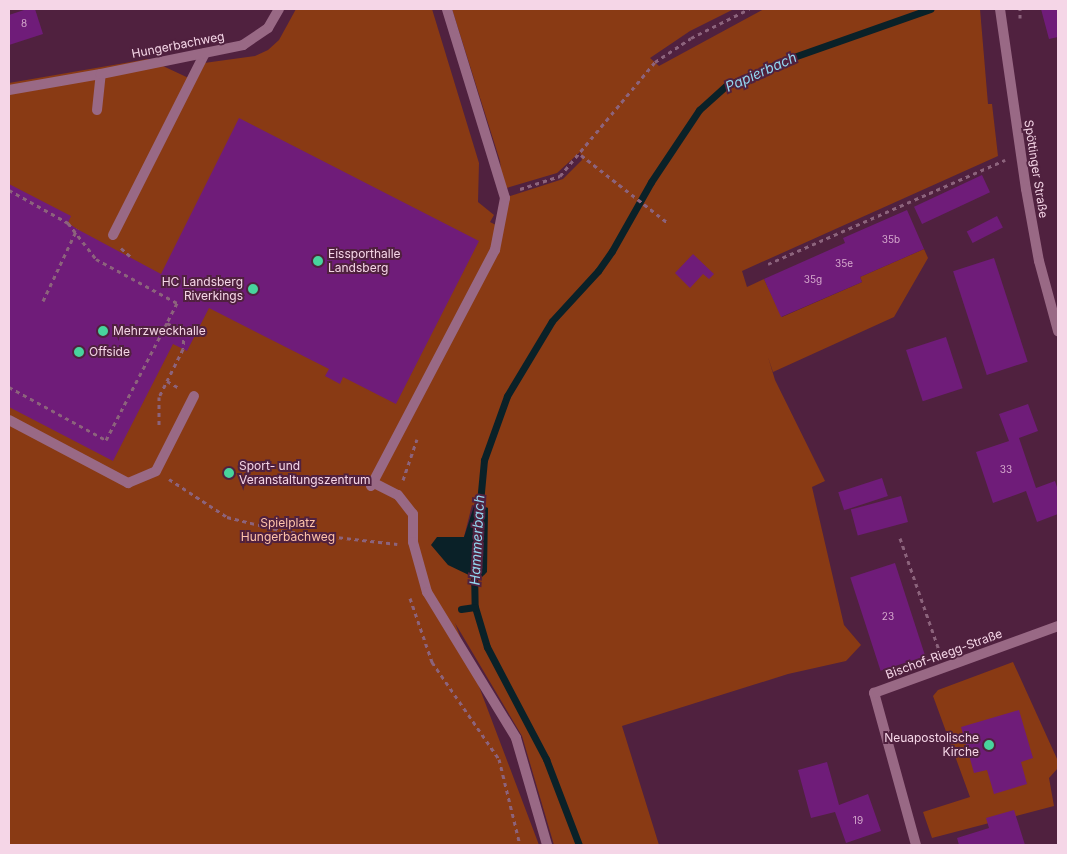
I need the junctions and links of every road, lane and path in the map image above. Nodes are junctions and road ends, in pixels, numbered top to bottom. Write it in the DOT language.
graph roads {
  1 [pos="280,9"];
  2 [pos="447,9"];
  3 [pos="749,9"];
  4 [pos="1000,9"];
  5 [pos="205,53"];
  6 [pos="101,74"];
  7 [pos="9,90"];
  8 [pos="96,110"];
  9 [pos="1019,153"];
  10 [pos="581,154"];
  11 [pos="9,190"];
  12 [pos="505,198"];
  13 [pos="668,223"];
  14 [pos="77,229"];
  15 [pos="75,233"];
  16 [pos="113,235"];
  17 [pos="768,264"];
  18 [pos="42,301"];
  19 [pos="167,323"];
  20 [pos="1058,331"];
  21 [pos="167,381"];
  22 [pos="9,387"];
  23 [pos="194,396"];
  24 [pos="9,420"];
  25 [pos="156,471"];
  26 [pos="900,538"];
  27 [pos="403,545"];
  28 [pos="409,596"];
  29 [pos="1058,626"];
  30 [pos="945,667"];
  31 [pos="520,845"];
  32 [pos="548,845"];
  33 [pos="916,845"];
  1 -- 5 [label="street, Hungerbachweg"];
  2 -- 12 [label="street"];
  3 -- 10 [label="path"];
  4 -- 9 [label="street, Spöttinger Straße"];
  5 -- 6 [label="street, Hungerbachweg"];
  5 -- 16 [label="street"];
  6 -- 7 [label="street, Hungerbachweg"];
  6 -- 8 [label="street"];
  9 -- 17 [label="path"];
  9 -- 20 [label="street, Spöttinger Straße"];
  10 -- 12 [label="path"];
  10 -- 13 [label="path"];
  11 -- 15 [label="path"];
  12 -- 32 [label="street"];
  14 -- 15 [label="path"];
  15 -- 18 [label="path"];
  15 -- 19 [label="path"];
  19 -- 21 [label="path"];
  19 -- 22 [label="path"];
  23 -- 25 [label="street"];
  24 -- 25 [label="street"];
  25 -- 27 [label="path"];
  26 -- 30 [label="path"];
  28 -- 31 [label="path"];
  29 -- 30 [label="street, Bischof-Riegg-Straße"];
  30 -- 33 [label="street, Bischof-Riegg-Straße"];
}
